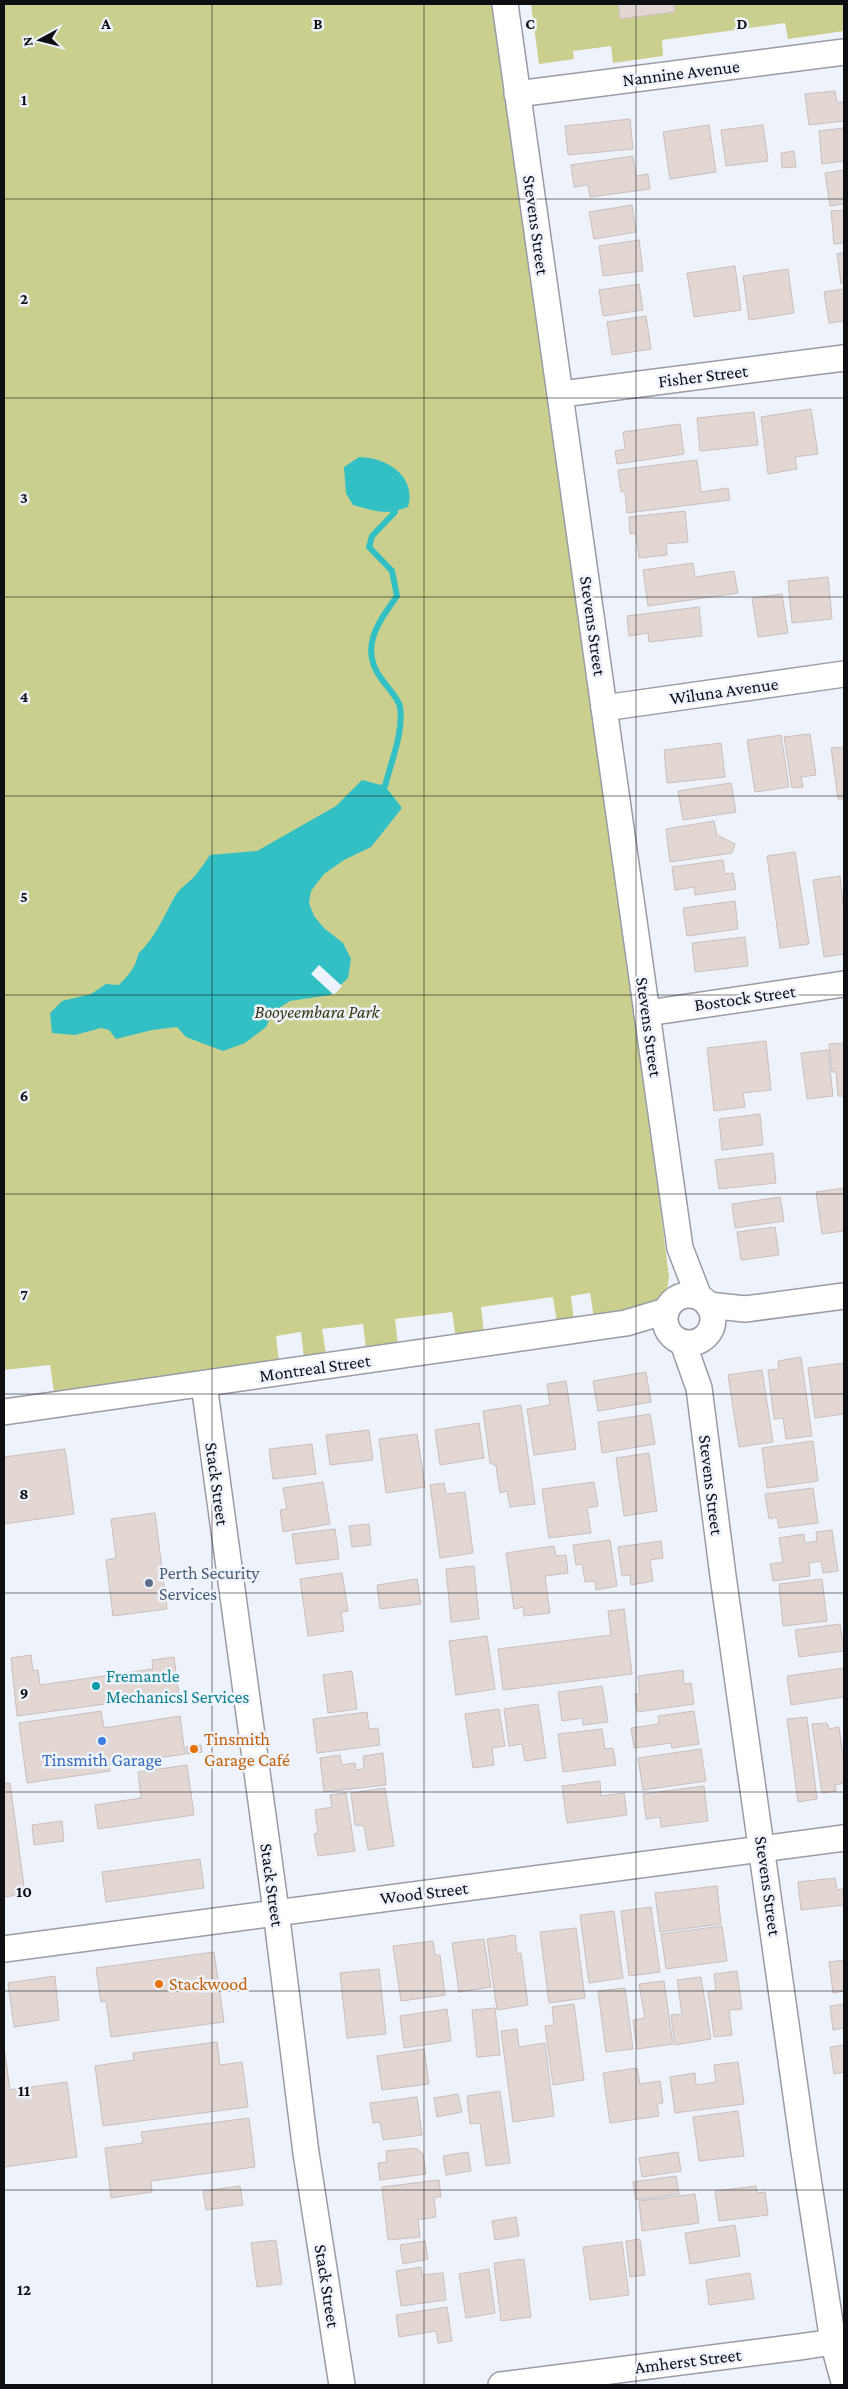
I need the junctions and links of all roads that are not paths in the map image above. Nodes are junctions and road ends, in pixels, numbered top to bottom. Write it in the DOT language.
graph roads {
  1 [pos="505,4"];
  2 [pos="844,52"];
  3 [pos="517,94"];
  4 [pos="844,358"];
  5 [pos="562,394"];
  6 [pos="844,674"];
  7 [pos="604,708"];
  8 [pos="844,984"];
  9 [pos="646,1013"];
  10 [pos="844,1296"];
  11 [pos="689,1319"];
  12 [pos="204,1384"];
  13 [pos="4,1412"];
  14 [pos="844,1838"];
  15 [pos="763,1849"];
  16 [pos="276,1911"];
  17 [pos="4,1949"];
  18 [pos="838,2340"];
  19 [pos="844,2382"];
  20 [pos="342,2385"];
  21 [pos="501,2385"];
  1 -- 3 [label="street, Stevens Street"];
  2 -- 3 [label="street, Nannine Avenue"];
  3 -- 5 [label="street, Stevens Street"];
  4 -- 5 [label="street, Fisher Street"];
  5 -- 7 [label="street, Stevens Street"];
  6 -- 7 [label="street, Wiluna Avenue"];
  7 -- 9 [label="street, Stevens Street"];
  8 -- 9 [label="street, Bostock Street"];
  9 -- 11 [label="street, Stevens Street"];
  10 -- 11 [label="street, Montreal Street"];
  11 -- 12 [label="street, Montreal Street"];
  11 -- 15 [label="street, Stevens Street"];
  12 -- 13 [label="street, Montreal Street"];
  12 -- 16 [label="street, Stack Street"];
  14 -- 15 [label="street, Wood Street"];
  15 -- 16 [label="street, Wood Street"];
  15 -- 18 [label="street, Stevens Street"];
  16 -- 17 [label="street, Wood Street"];
  16 -- 20 [label="street, Stack Street"];
  18 -- 19 [label="street, Stevens Street"];
  18 -- 21 [label="street, Amherst Street"];
}
